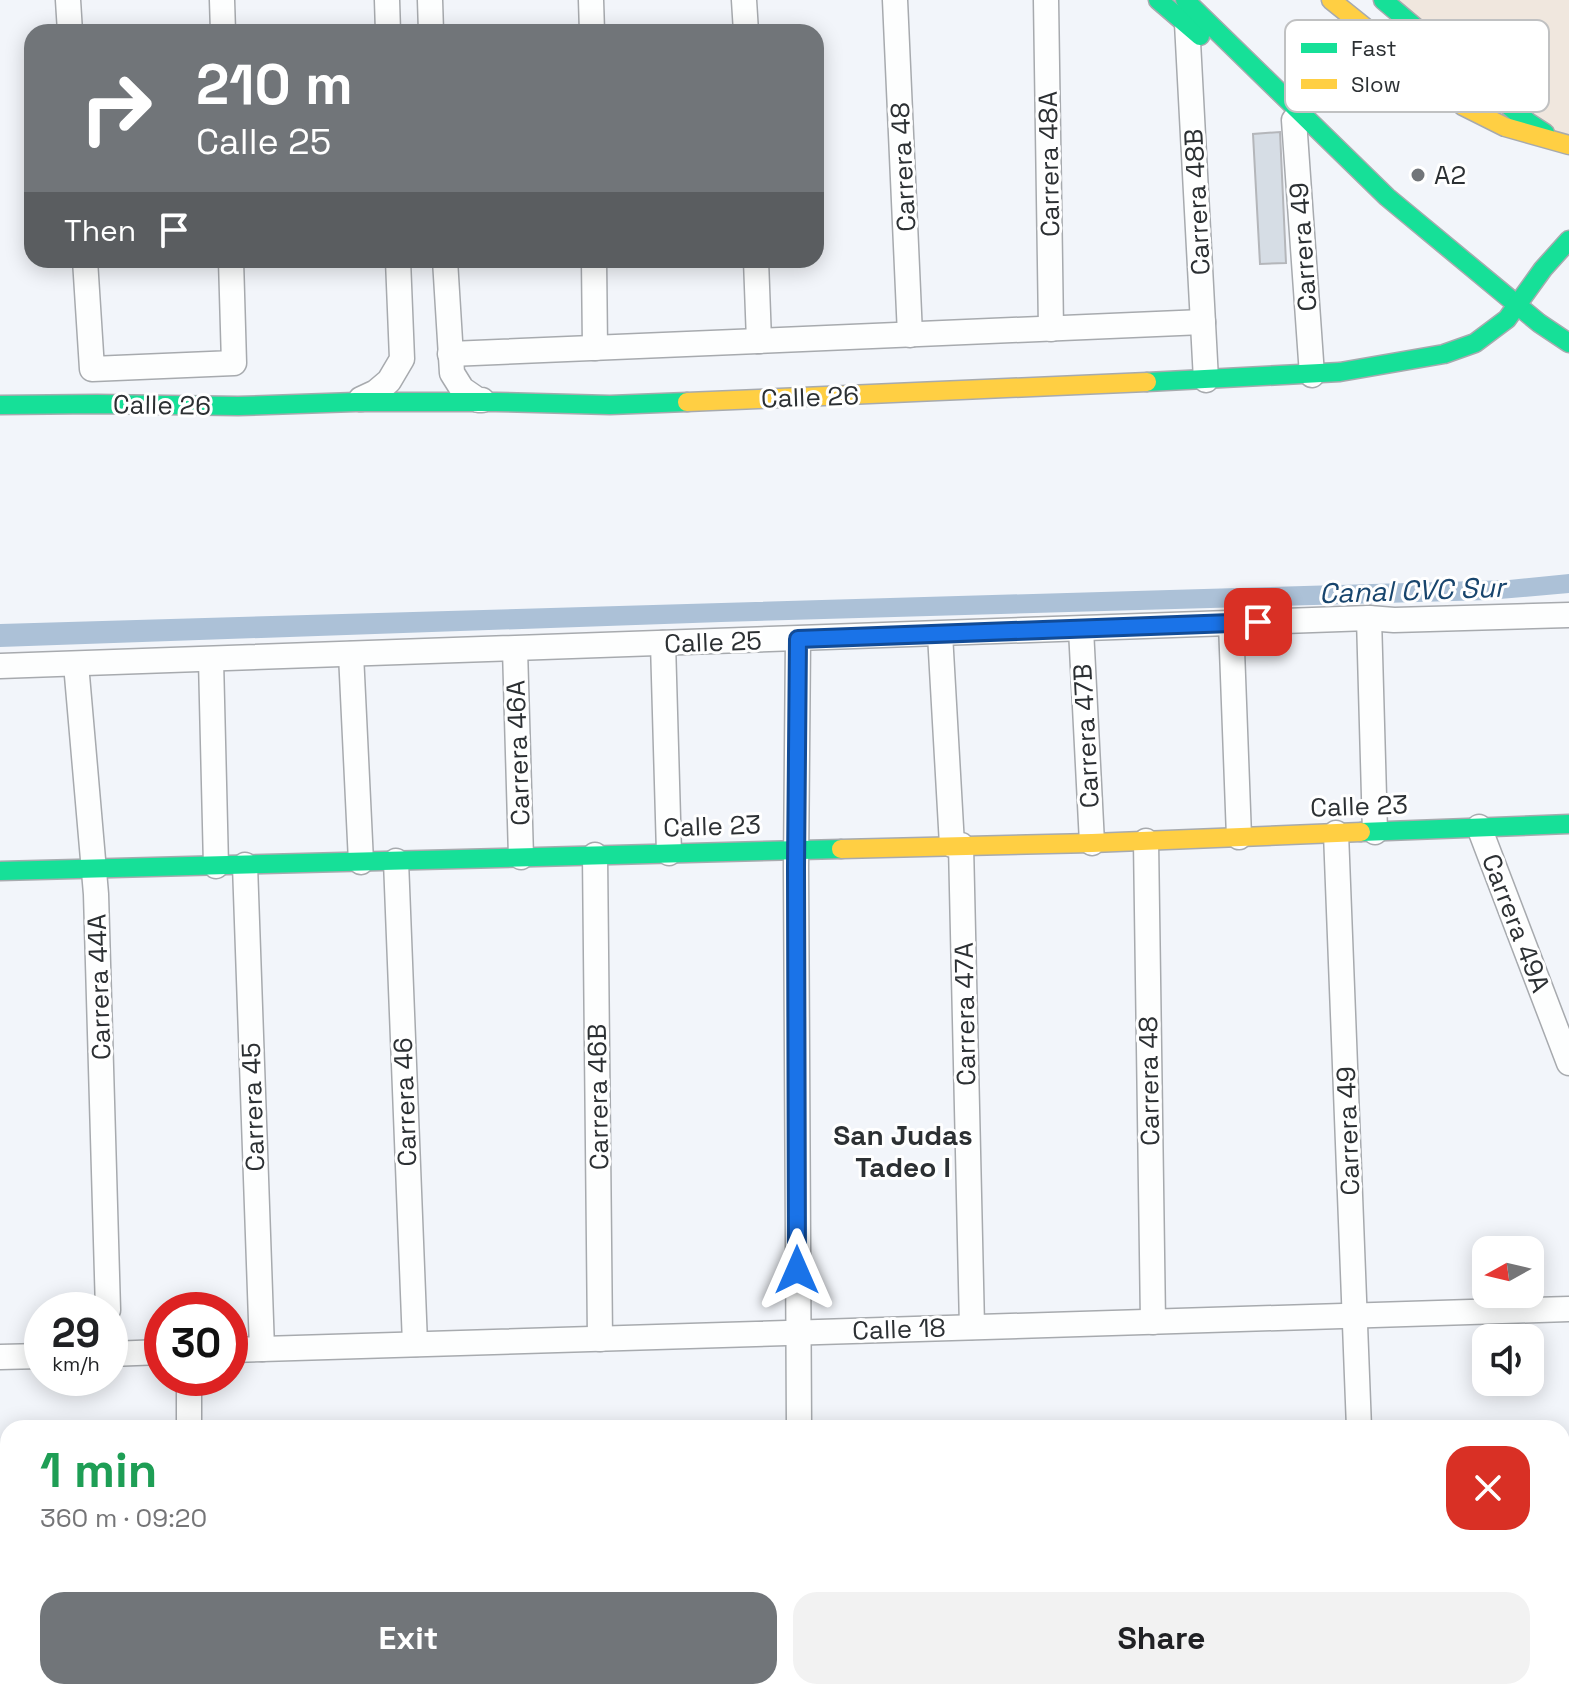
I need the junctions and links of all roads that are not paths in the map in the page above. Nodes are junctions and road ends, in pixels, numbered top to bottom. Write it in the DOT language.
graph roads {
  1 [pos="68,0"];
  2 [pos="222,0"];
  3 [pos="387,0"];
  4 [pos="430,0"];
  5 [pos="591,0"];
  6 [pos="744,0"];
  7 [pos="895,0"];
  8 [pos="1046,0"];
  9 [pos="1158,0"];
  10 [pos="1331,0"];
  11 [pos="1383,0"];
  12 [pos="1186,12"];
  13 [pos="1356,20"];
  14 [pos="1407,20"];
  15 [pos="70,24"];
  16 [pos="223,24"];
  17 [pos="388,24"];
  18 [pos="431,24"];
  19 [pos="592,24"];
  20 [pos="746,24"];
  21 [pos="1285,103"];
  22 [pos="1295,112"];
  23 [pos="1475,112"];
  24 [pos="1516,112"];
  25 [pos="1294,120"];
  26 [pos="1564,143"];
  27 [pos="1387,197"];
  28 [pos="1569,240"];
  29 [pos="86,268"];
  30 [pos="231,268"];
  31 [pos="398,268"];
  32 [pos="445,268"];
  33 [pos="594,268"];
  34 [pos="756,268"];
  35 [pos="1543,269"];
  36 [pos="1517,305"];
  37 [pos="1203,322"];
  38 [pos="1051,329"];
  39 [pos="910,335"];
  40 [pos="1561,339"];
  41 [pos="759,341"];
  42 [pos="595,348"];
  43 [pos="450,354"];
  44 [pos="1312,375"];
  45 [pos="1206,380"];
  46 [pos="355,402"];
  47 [pos="496,402"];
  48 [pos="0,405"];
  49 [pos="1569,615"];
  50 [pos="1369,618"];
  51 [pos="1231,623"];
  52 [pos="1081,629"];
  53 [pos="940,634"];
  54 [pos="798,639"];
  55 [pos="663,643"];
  56 [pos="515,649"];
  57 [pos="351,654"];
  58 [pos="211,660"];
  59 [pos="76,664"];
  60 [pos="0,666"];
  61 [pos="1569,824"];
  62 [pos="1479,827"];
  63 [pos="1375,832"];
  64 [pos="1336,833"];
  65 [pos="1239,837"];
  66 [pos="1146,841"];
  67 [pos="1092,843"];
  68 [pos="956,845"];
  69 [pos="797,850"];
  70 [pos="669,853"];
  71 [pos="595,855"];
  72 [pos="521,857"];
  73 [pos="396,861"];
  74 [pos="361,862"];
  75 [pos="245,865"];
  76 [pos="216,866"];
  77 [pos="94,869"];
  78 [pos="0,871"];
  79 [pos="1569,1063"];
  80 [pos="107,1292"];
  81 [pos="1569,1309"];
  82 [pos="1356,1315"];
  83 [pos="1153,1322"];
  84 [pos="972,1327"];
  85 [pos="797,1332"];
  86 [pos="600,1339"];
  87 [pos="415,1344"];
  88 [pos="248,1349"];
  89 [pos="262,1349"];
  90 [pos="24,1356"];
  91 [pos="0,1357"];
  92 [pos="189,1396"];
  93 [pos="189,1420"];
  94 [pos="799,1420"];
  95 [pos="1359,1420"];
  1 -- 15 [label="street"];
  2 -- 16 [label="street"];
  3 -- 17 [label="street"];
  4 -- 18 [label="street"];
  5 -- 19 [label="street"];
  6 -- 20 [label="street"];
  7 -- 39 [label="street, Carrera 48"];
  8 -- 38 [label="street, Carrera 48A"];
  9 -- 12 [label="main road"];
  10 -- 13 [label="main road"];
  11 -- 14 [label="main road"];
  12 -- 21 [label="main road"];
  12 -- 25 [label="main road"];
  12 -- 37 [label="street, Carrera 48B"];
  22 -- 27 [label="main road"];
  23 -- 26 [label="main road"];
  24 -- 26 [label="main road"];
  25 -- 27 [label="main road"];
  25 -- 44 [label="street, Carrera 49"];
  27 -- 36 [label="main road"];
  28 -- 35 [label="main road, Calle 26"];
  29 -- 30 [label="street, Calle 26"];
  31 -- 46 [label="street"];
  32 -- 43 [label="street"];
  33 -- 42 [label="street"];
  34 -- 41 [label="street"];
  35 -- 36 [label="main road, Calle 26"];
  35 -- 40 [label="main road"];
  36 -- 40 [label="main road"];
  36 -- 44 [label="main road, Calle 26"];
  37 -- 38 [label="street"];
  37 -- 45 [label="street, Carrera 48B"];
  38 -- 39 [label="street"];
  39 -- 41 [label="street"];
  41 -- 42 [label="street"];
  42 -- 43 [label="street"];
  43 -- 47 [label="street"];
  44 -- 45 [label="main road, Calle 26"];
  45 -- 47 [label="main road, Calle 26"];
  46 -- 47 [label="main road, Calle 26"];
  46 -- 48 [label="main road, Calle 26"];
  49 -- 50 [label="street, Calle 25"];
  50 -- 51 [label="street, Calle 25"];
  50 -- 63 [label="street"];
  51 -- 52 [label="street, Calle 25"];
  51 -- 65 [label="street"];
  52 -- 53 [label="street, Calle 25"];
  52 -- 67 [label="street, Carrera 47B"];
  53 -- 54 [label="street, Calle 25"];
  53 -- 68 [label="street, Carrera 47A"];
  54 -- 55 [label="street, Calle 25"];
  54 -- 69 [label="street"];
  55 -- 56 [label="street, Calle 25"];
  55 -- 70 [label="street"];
  56 -- 57 [label="street, Calle 25"];
  56 -- 72 [label="street, Carrera 46A"];
  57 -- 58 [label="street, Calle 25"];
  57 -- 74 [label="street"];
  58 -- 59 [label="street, Calle 25"];
  58 -- 76 [label="street"];
  59 -- 60 [label="street, Calle 25"];
  59 -- 77 [label="street, Carrera 44A"];
  61 -- 62 [label="main road, Calle 23"];
  62 -- 63 [label="main road, Calle 23"];
  62 -- 79 [label="street, Carrera 49A"];
  63 -- 64 [label="main road, Calle 23"];
  64 -- 65 [label="main road, Calle 23"];
  64 -- 82 [label="street, Carrera 49"];
  65 -- 66 [label="main road, Calle 23"];
  66 -- 67 [label="main road, Calle 23"];
  66 -- 83 [label="street, Carrera 48"];
  67 -- 68 [label="main road, Calle 23"];
  68 -- 69 [label="main road, Calle 23"];
  68 -- 84 [label="street, Carrera 47A"];
  69 -- 70 [label="main road, Calle 23"];
  69 -- 85 [label="street"];
  70 -- 71 [label="main road, Calle 23"];
  71 -- 72 [label="main road, Calle 23"];
  71 -- 86 [label="street, Carrera 46B"];
  72 -- 73 [label="main road, Calle 23"];
  73 -- 74 [label="main road, Calle 23"];
  73 -- 87 [label="street, Carrera 46"];
  74 -- 75 [label="main road, Calle 23"];
  75 -- 76 [label="main road, Calle 23"];
  75 -- 89 [label="street, Carrera 45"];
  76 -- 77 [label="main road, Calle 23"];
  77 -- 78 [label="main road, Calle 23"];
  77 -- 80 [label="street, Carrera 44A"];
  81 -- 82 [label="street, Calle 18"];
  82 -- 83 [label="street, Calle 18"];
  82 -- 95 [label="street, Carrera 49"];
  83 -- 84 [label="street, Calle 18"];
  84 -- 85 [label="street, Calle 18"];
  85 -- 86 [label="street, Calle 18"];
  85 -- 94 [label="street"];
  86 -- 87 [label="street, Calle 18"];
  87 -- 89 [label="street, Calle 18"];
  88 -- 89 [label="street, Calle 18"];
  90 -- 91 [label="street"];
  92 -- 93 [label="street"];
}
